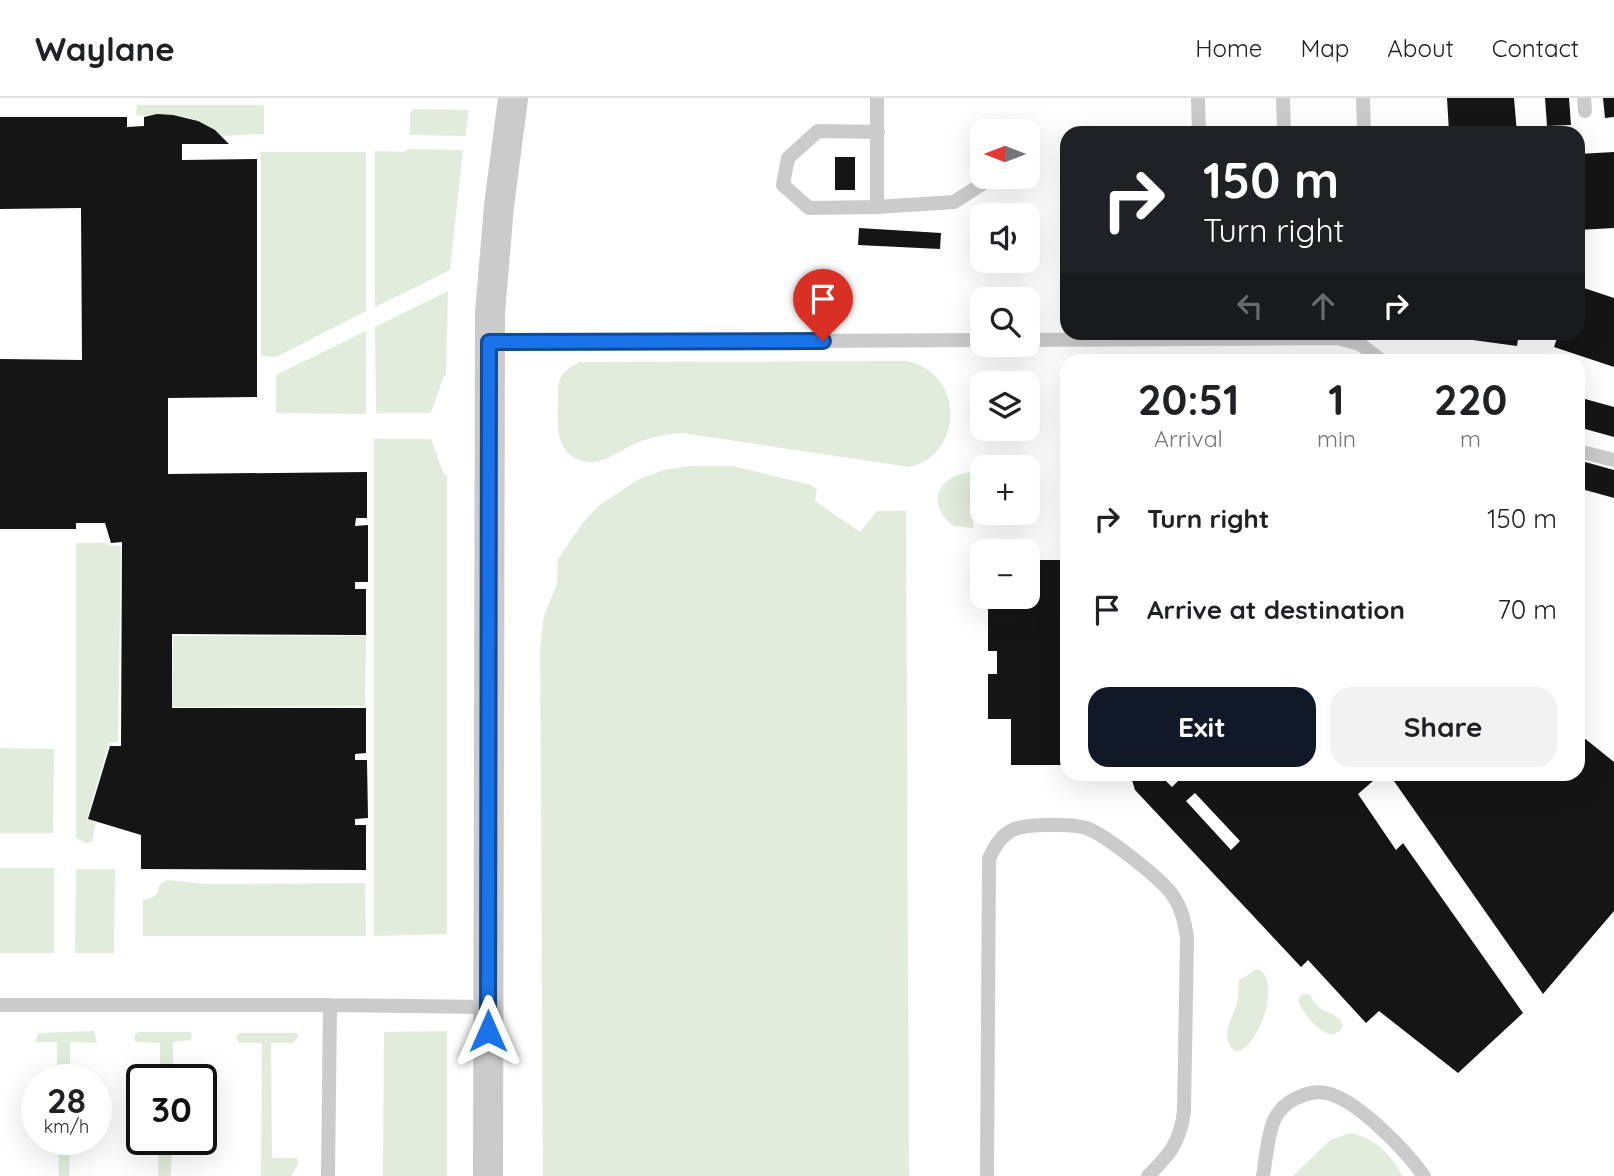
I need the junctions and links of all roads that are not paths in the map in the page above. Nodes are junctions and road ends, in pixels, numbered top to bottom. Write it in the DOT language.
graph roads {
  1 [pos="513,98"];
  2 [pos="877,98"];
  3 [pos="1198,98"];
  4 [pos="1283,98"];
  5 [pos="1363,98"];
  6 [pos="1199,126"];
  7 [pos="1284,126"];
  8 [pos="1364,126"];
  9 [pos="878,132"];
  10 [pos="974,189"];
  11 [pos="877,207"];
  12 [pos="970,340"];
  13 [pos="1040,340"];
  14 [pos="1060,340"];
  15 [pos="1345,340"];
  16 [pos="489,342"];
  17 [pos="1373,354"];
  18 [pos="1585,453"];
  19 [pos="1614,460"];
  20 [pos="0,1005"];
  21 [pos="330,1005"];
  22 [pos="488,1007"];
  23 [pos="328,1176"];
  24 [pos="488,1176"];
  25 [pos="986,1176"];
  26 [pos="1148,1176"];
  27 [pos="1263,1176"];
  28 [pos="1423,1176"];
  1 -- 16 [label="street"];
  2 -- 9 [label="lane"];
  3 -- 6 [label="lane"];
  4 -- 7 [label="lane"];
  5 -- 8 [label="lane"];
  9 -- 11 [label="lane"];
  9 -- 11 [label="lane"];
  10 -- 11 [label="lane"];
  12 -- 16 [label="lane"];
  13 -- 14 [label="lane"];
  15 -- 17 [label="lane"];
  16 -- 22 [label="street"];
  18 -- 19 [label="lane"];
  20 -- 21 [label="lane"];
  21 -- 22 [label="lane"];
  21 -- 23 [label="lane"];
  22 -- 24 [label="street"];
  25 -- 26 [label="lane"];
  27 -- 28 [label="lane"];
}
